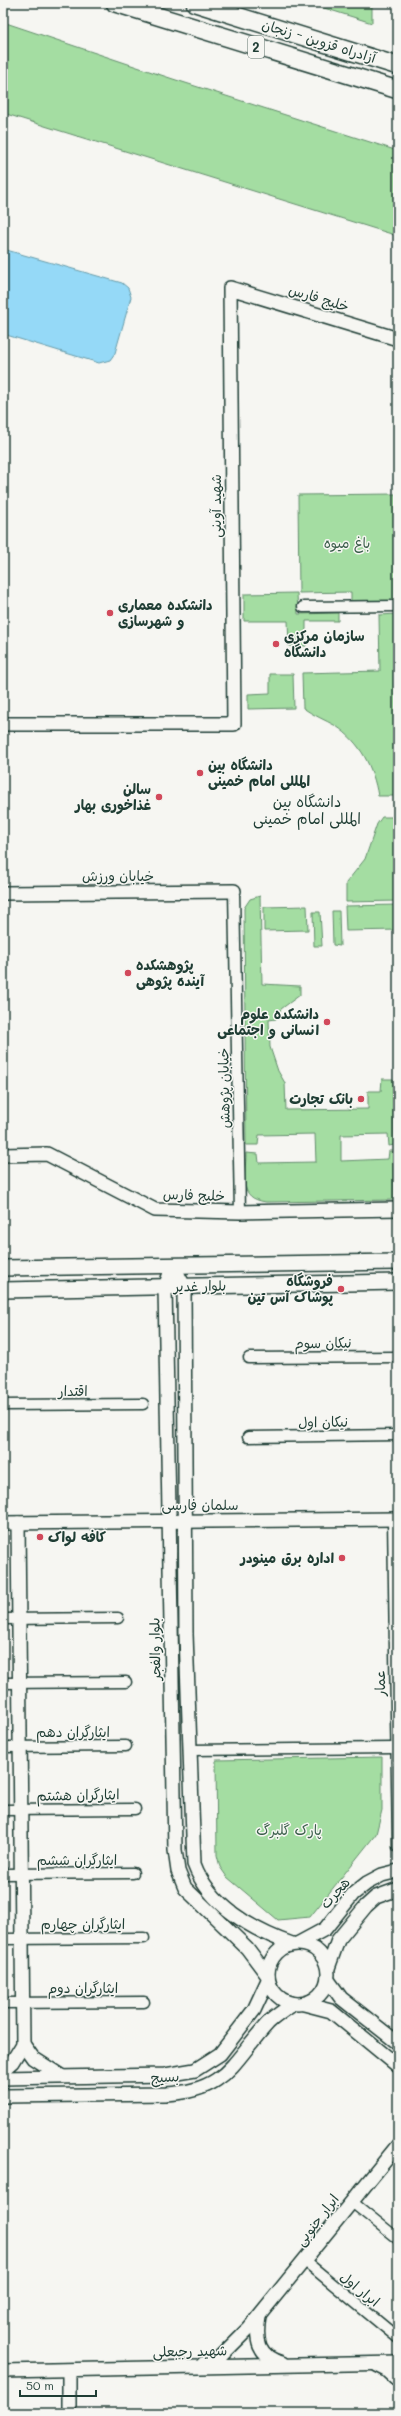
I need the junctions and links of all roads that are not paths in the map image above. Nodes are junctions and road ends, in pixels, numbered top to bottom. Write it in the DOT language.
graph roads {
  1 [pos="115,3"];
  2 [pos="195,3"];
  3 [pos="398,66"];
  4 [pos="398,90"];
  5 [pos="230,288"];
  6 [pos="398,339"];
  7 [pos="398,606"];
  8 [pos="303,607"];
  9 [pos="3,724"];
  10 [pos="234,891"];
  11 [pos="3,892"];
  12 [pos="3,1155"];
  13 [pos="398,1209"];
  14 [pos="240,1212"];
  15 [pos="398,1262"];
  16 [pos="173,1265"];
  17 [pos="3,1268"];
  18 [pos="398,1282"];
  19 [pos="184,1286"];
  20 [pos="165,1287"];
  21 [pos="3,1290"];
  22 [pos="398,1357"];
  23 [pos="249,1358"];
  24 [pos="143,1404"];
  25 [pos="3,1406"];
  26 [pos="398,1435"];
  27 [pos="248,1437"];
  28 [pos="395,1519"];
  29 [pos="169,1521"];
  30 [pos="186,1521"];
  31 [pos="18,1523"];
  32 [pos="3,1524"];
  33 [pos="118,1618"];
  34 [pos="3,1619"];
  35 [pos="19,1619"];
  36 [pos="126,1682"];
  37 [pos="3,1683"];
  38 [pos="19,1683"];
  39 [pos="126,1746"];
  40 [pos="3,1747"];
  41 [pos="20,1747"];
  42 [pos="395,1748"];
  43 [pos="190,1750"];
  44 [pos="135,1809"];
  45 [pos="3,1810"];
  46 [pos="20,1810"];
  47 [pos="398,1847"];
  48 [pos="398,1871"];
  49 [pos="133,1873"];
  50 [pos="3,1874"];
  51 [pos="21,1874"];
  52 [pos="398,1889"];
  53 [pos="144,1938"];
  54 [pos="3,1939"];
  55 [pos="21,1939"];
  56 [pos="295,1944"];
  57 [pos="328,1974"];
  58 [pos="268,1978"];
  59 [pos="144,2002"];
  60 [pos="3,2003"];
  61 [pos="22,2003"];
  62 [pos="298,2004"];
  63 [pos="398,2043"];
  64 [pos="23,2044"];
  65 [pos="398,2066"];
  66 [pos="3,2070"];
  67 [pos="62,2077"];
  68 [pos="3,2078"];
  69 [pos="3,2096"];
  70 [pos="398,2145"];
  71 [pos="352,2202"];
  72 [pos="398,2239"];
  73 [pos="305,2261"];
  74 [pos="260,2313"];
  75 [pos="398,2338"];
  76 [pos="398,2363"];
  77 [pos="291,2365"];
  78 [pos="377,2365"];
  79 [pos="195,2367"];
  80 [pos="3,2371"];
  81 [pos="69,2371"];
  82 [pos="398,2380"];
  83 [pos="69,2413"];
  1 -- 4 [label="highway, 2"];
  2 -- 3 [label="highway, آزادراه قزوین - زنجان / 2"];
  5 -- 6 [label="street, خلیج فارس"];
  5 -- 9 [label="street, شهید آوینی"];
  7 -- 8 [label="street"];
  10 -- 11 [label="street, خیابان ورزش"];
  10 -- 14 [label="street, خیابان پژوهش"];
  12 -- 14 [label="street, خلیج فارس"];
  13 -- 14 [label="street, خلیج فارس"];
  15 -- 16 [label="main road, بلوار غدیر"];
  16 -- 17 [label="main road, بلوار غدیر"];
  16 -- 19 [label="street"];
  16 -- 20 [label="street"];
  18 -- 19 [label="main road, بلوار غدیر"];
  19 -- 20 [label="main road, بلوار غدیر"];
  19 -- 30 [label="street"];
  20 -- 21 [label="main road, بلوار غدیر"];
  20 -- 29 [label="street, بلوار والفجر"];
  22 -- 23 [label="street, نیکان سوم"];
  24 -- 25 [label="street, اقتدار"];
  26 -- 27 [label="street, نیکان اول"];
  28 -- 30 [label="street, سلمان فارسی"];
  28 -- 42 [label="street, عمار"];
  29 -- 30 [label="street, سلمان فارسی"];
  29 -- 31 [label="street, سلمان فارسی"];
  29 -- 58 [label="street, بلوار والفجر"];
  30 -- 43 [label="street"];
  31 -- 32 [label="street, سلمان فارسی"];
  31 -- 35 [label="street"];
  33 -- 35 [label="street"];
  34 -- 35 [label="street"];
  35 -- 38 [label="street"];
  36 -- 38 [label="street"];
  37 -- 38 [label="street"];
  38 -- 41 [label="street"];
  39 -- 41 [label="street, ایثارگران دهم"];
  40 -- 41 [label="street, ایثارگران دهم"];
  41 -- 46 [label="street"];
  42 -- 43 [label="street"];
  42 -- 47 [label="street, عمار"];
  43 -- 56 [label="street"];
  44 -- 46 [label="street, ایثارگران هشتم"];
  45 -- 46 [label="street, ایثارگران هشتم"];
  46 -- 51 [label="street"];
  48 -- 56 [label="street, هجرت"];
  49 -- 51 [label="street, ایثارگران ششم"];
  50 -- 51 [label="street, ایثارگران ششم"];
  51 -- 55 [label="street"];
  52 -- 57 [label="street"];
  53 -- 55 [label="street, ایثارگران چهارم"];
  54 -- 55 [label="street, ایثارگران چهارم"];
  55 -- 61 [label="street"];
  56 -- 57 [label="street"];
  56 -- 58 [label="street"];
  57 -- 62 [label="street"];
  57 -- 63 [label="street"];
  58 -- 62 [label="street"];
  58 -- 67 [label="street, بسیج"];
  59 -- 61 [label="street, ایثارگران دوم"];
  60 -- 61 [label="street, ایثارگران دوم"];
  61 -- 64 [label="street"];
  62 -- 65 [label="street"];
  62 -- 69 [label="street, بسیج"];
  64 -- 66 [label="street"];
  64 -- 67 [label="street"];
  67 -- 68 [label="street, بسیج"];
  70 -- 71 [label="street, ابرار جنوبی"];
  71 -- 72 [label="street"];
  71 -- 73 [label="street, ابرار جنوبی"];
  73 -- 74 [label="street, ابرار جنوبی"];
  73 -- 75 [label="street, ابرار اول"];
  74 -- 77 [label="street"];
  74 -- 79 [label="street, ابرار جنوبی"];
  76 -- 78 [label="street, شهید رجبعلی"];
  77 -- 78 [label="street, شهید رجبعلی"];
  77 -- 79 [label="street, شهید رجبعلی"];
  78 -- 82 [label="street"];
  79 -- 81 [label="street, شهید رجبعلی"];
  80 -- 81 [label="street, شهید رجبعلی"];
  81 -- 83 [label="street"];
}
